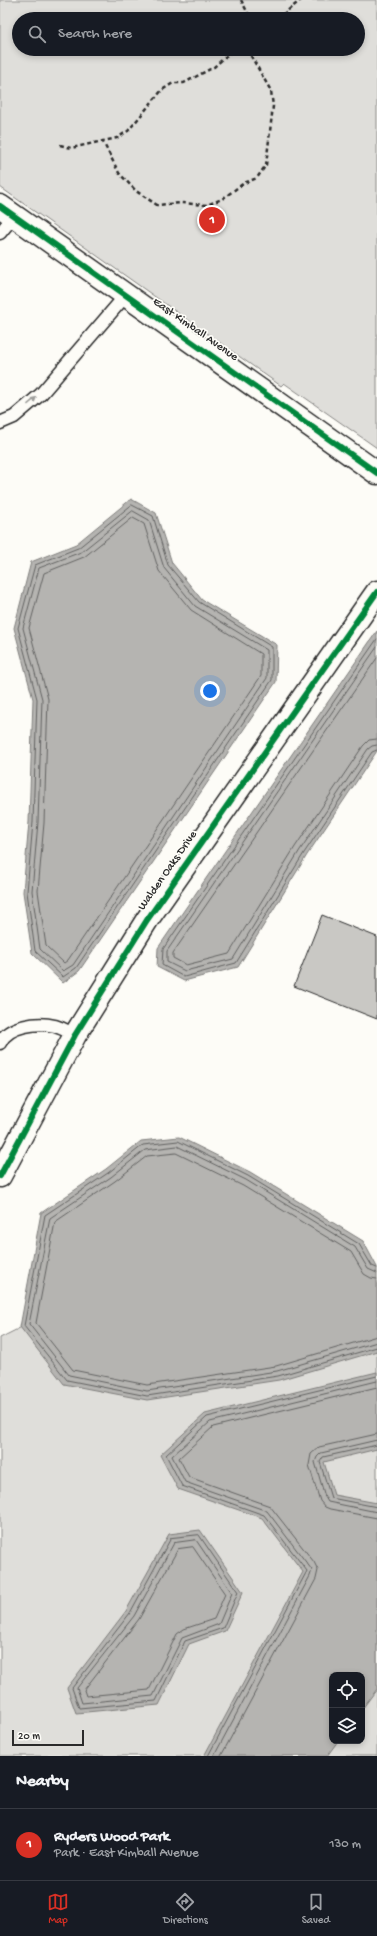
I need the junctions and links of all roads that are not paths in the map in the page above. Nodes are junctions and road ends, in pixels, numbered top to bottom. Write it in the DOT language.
graph roads {
  1 [pos="7,211"];
  2 [pos="0,233"];
  3 [pos="126,295"];
  4 [pos="0,422"];
  5 [pos="377,473"];
  6 [pos="377,592"];
  7 [pos="75,1035"];
  8 [pos="0,1043"];
  9 [pos="0,1176"];
  1 -- 2 [label="lane"];
  1 -- 3 [label="street, East Kimball Avenue"];
  4 -- 3 [label="lane, one-way"];
  3 -- 5 [label="street, East Kimball Avenue"];
  6 -- 7 [label="street, Walden Oaks Drive"];
  7 -- 8 [label="lane"];
  7 -- 9 [label="street, Walden Oaks Drive"];
}
